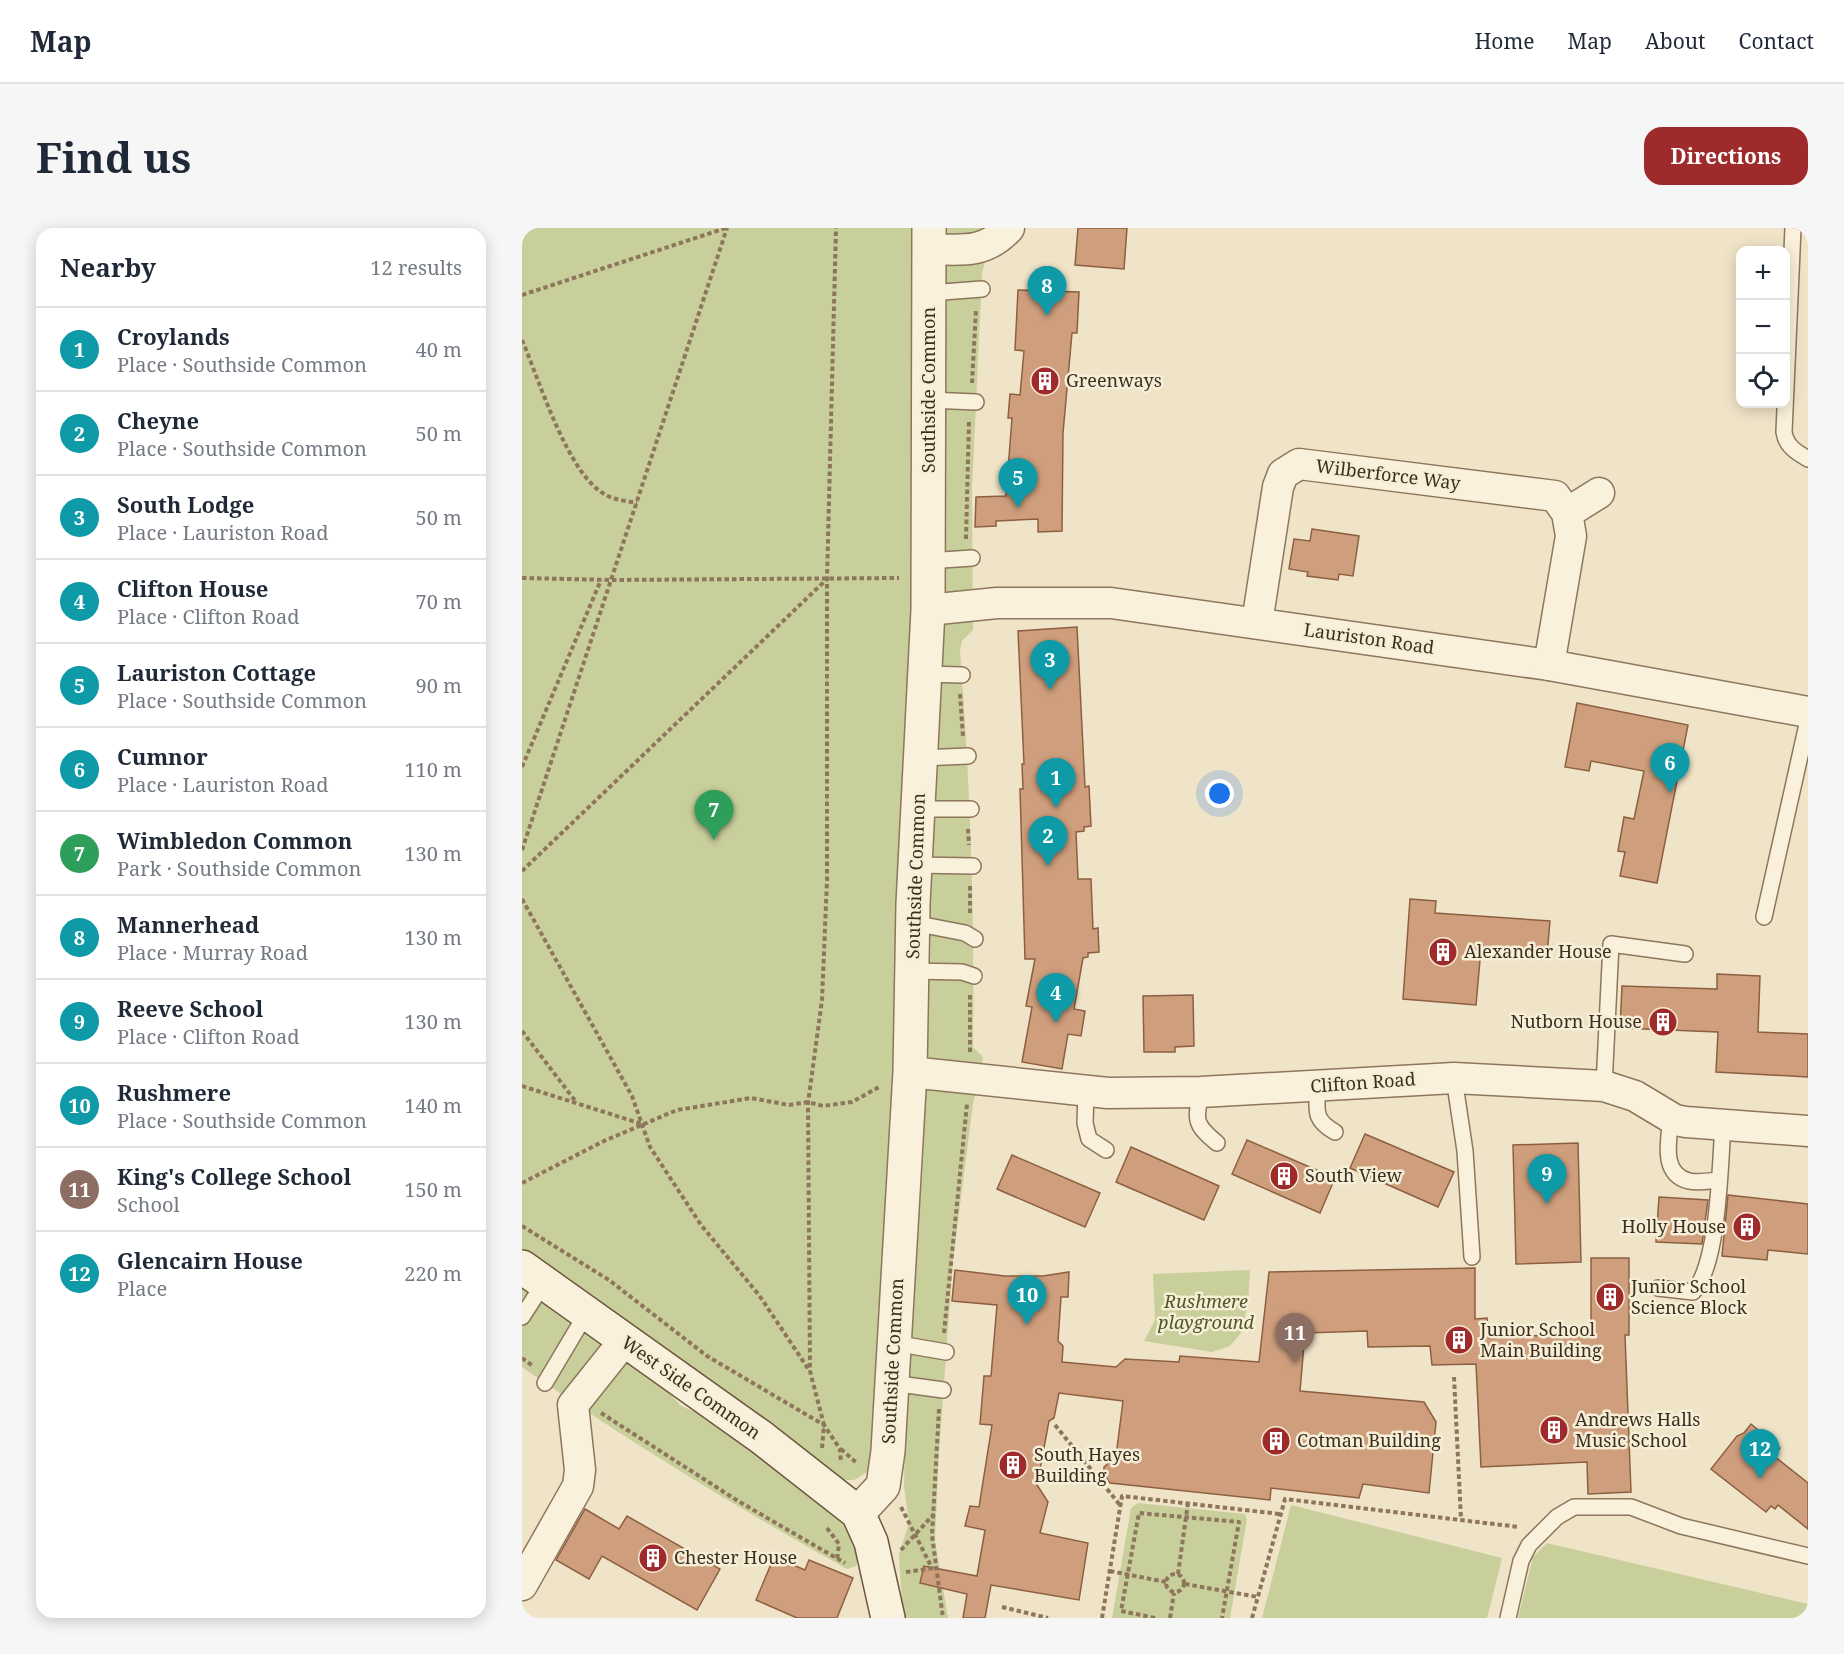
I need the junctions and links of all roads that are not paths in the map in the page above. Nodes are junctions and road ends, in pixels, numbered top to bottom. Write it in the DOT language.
graph roads {
  1 [pos="1009,228"];
  2 [pos="1793,228"];
  3 [pos="929,238"];
  4 [pos="982,289"];
  5 [pos="929,293"];
  6 [pos="929,400"];
  7 [pos="976,402"];
  8 [pos="1808,459"];
  9 [pos="1599,494"];
  10 [pos="1566,513"];
  11 [pos="972,558"];
  12 [pos="926,570"];
  13 [pos="928,610"];
  14 [pos="1257,623"];
  15 [pos="1549,665"];
  16 [pos="924,674"];
  17 [pos="962,675"];
  18 [pos="1808,712"];
  19 [pos="1808,720"];
  20 [pos="969,756"];
  21 [pos="921,758"];
  22 [pos="918,809"];
  23 [pos="971,809"];
  24 [pos="915,865"];
  25 [pos="972,866"];
  26 [pos="1764,917"];
  27 [pos="913,923"];
  28 [pos="972,932"];
  29 [pos="1685,954"];
  30 [pos="912,970"];
  31 [pos="974,976"];
  32 [pos="910,1072"];
  33 [pos="1454,1078"];
  34 [pos="1318,1086"];
  35 [pos="1604,1086"];
  36 [pos="1086,1092"];
  37 [pos="1201,1092"];
  38 [pos="1671,1118"];
  39 [pos="1723,1125"];
  40 [pos="1808,1131"];
  41 [pos="1335,1132"];
  42 [pos="1217,1143"];
  43 [pos="1106,1150"];
  44 [pos="1718,1180"];
  45 [pos="1472,1257"];
  46 [pos="533,1275"];
  47 [pos="1658,1288"];
  48 [pos="586,1314"];
  49 [pos="522,1317"];
  50 [pos="624,1341"];
  51 [pos="894,1343"];
  52 [pos="946,1352"];
  53 [pos="546,1380"];
  54 [pos="892,1383"];
  55 [pos="943,1390"];
  56 [pos="850,1506"];
  57 [pos="1808,1556"];
  58 [pos="522,1585"];
  59 [pos="885,1616"];
  60 [pos="1508,1618"];
  1 -- 3 [label="street"];
  2 -- 8 [label="lane"];
  3 -- 5 [label="street, Southside Common"];
  4 -- 5 [label="lane"];
  5 -- 6 [label="street, Southside Common"];
  6 -- 7 [label="lane"];
  6 -- 12 [label="street, Southside Common"];
  9 -- 10 [label="street"];
  10 -- 14 [label="street, Wilberforce Way"];
  10 -- 15 [label="street"];
  11 -- 12 [label="lane"];
  12 -- 13 [label="street, Southside Common"];
  13 -- 14 [label="street, Lauriston Road"];
  13 -- 16 [label="street, Southside Common"];
  14 -- 15 [label="street, Lauriston Road"];
  15 -- 18 [label="street, Lauriston Road"];
  16 -- 17 [label="lane"];
  16 -- 21 [label="street, Southside Common"];
  19 -- 26 [label="lane"];
  20 -- 21 [label="lane"];
  21 -- 22 [label="street, Southside Common"];
  22 -- 23 [label="lane"];
  22 -- 24 [label="street, Southside Common"];
  24 -- 25 [label="lane"];
  24 -- 27 [label="street, Southside Common"];
  27 -- 28 [label="lane"];
  27 -- 30 [label="street, Southside Common"];
  29 -- 35 [label="lane"];
  30 -- 31 [label="lane"];
  30 -- 32 [label="street, Southside Common"];
  32 -- 36 [label="street, Clifton Road"];
  32 -- 51 [label="street, Southside Common"];
  33 -- 34 [label="street, Clifton Road"];
  33 -- 35 [label="street, Clifton Road"];
  33 -- 45 [label="lane"];
  34 -- 37 [label="street, Clifton Road"];
  34 -- 41 [label="lane"];
  35 -- 38 [label="street, Clifton Road"];
  36 -- 37 [label="street, Clifton Road"];
  36 -- 43 [label="lane"];
  37 -- 42 [label="lane"];
  38 -- 39 [label="street, Clifton Road"];
  38 -- 44 [label="lane"];
  39 -- 40 [label="street, Clifton Road"];
  39 -- 44 [label="lane"];
  44 -- 47 [label="lane"];
  46 -- 48 [label="street, West Side Common"];
  46 -- 49 [label="lane"];
  48 -- 50 [label="street, West Side Common"];
  48 -- 53 [label="lane"];
  50 -- 56 [label="street, West Side Common"];
  50 -- 58 [label="street"];
  51 -- 52 [label="lane"];
  51 -- 54 [label="street, Southside Common"];
  54 -- 55 [label="lane"];
  54 -- 56 [label="street, Southside Common"];
  56 -- 59 [label="street"];
  57 -- 60 [label="lane"];
}
